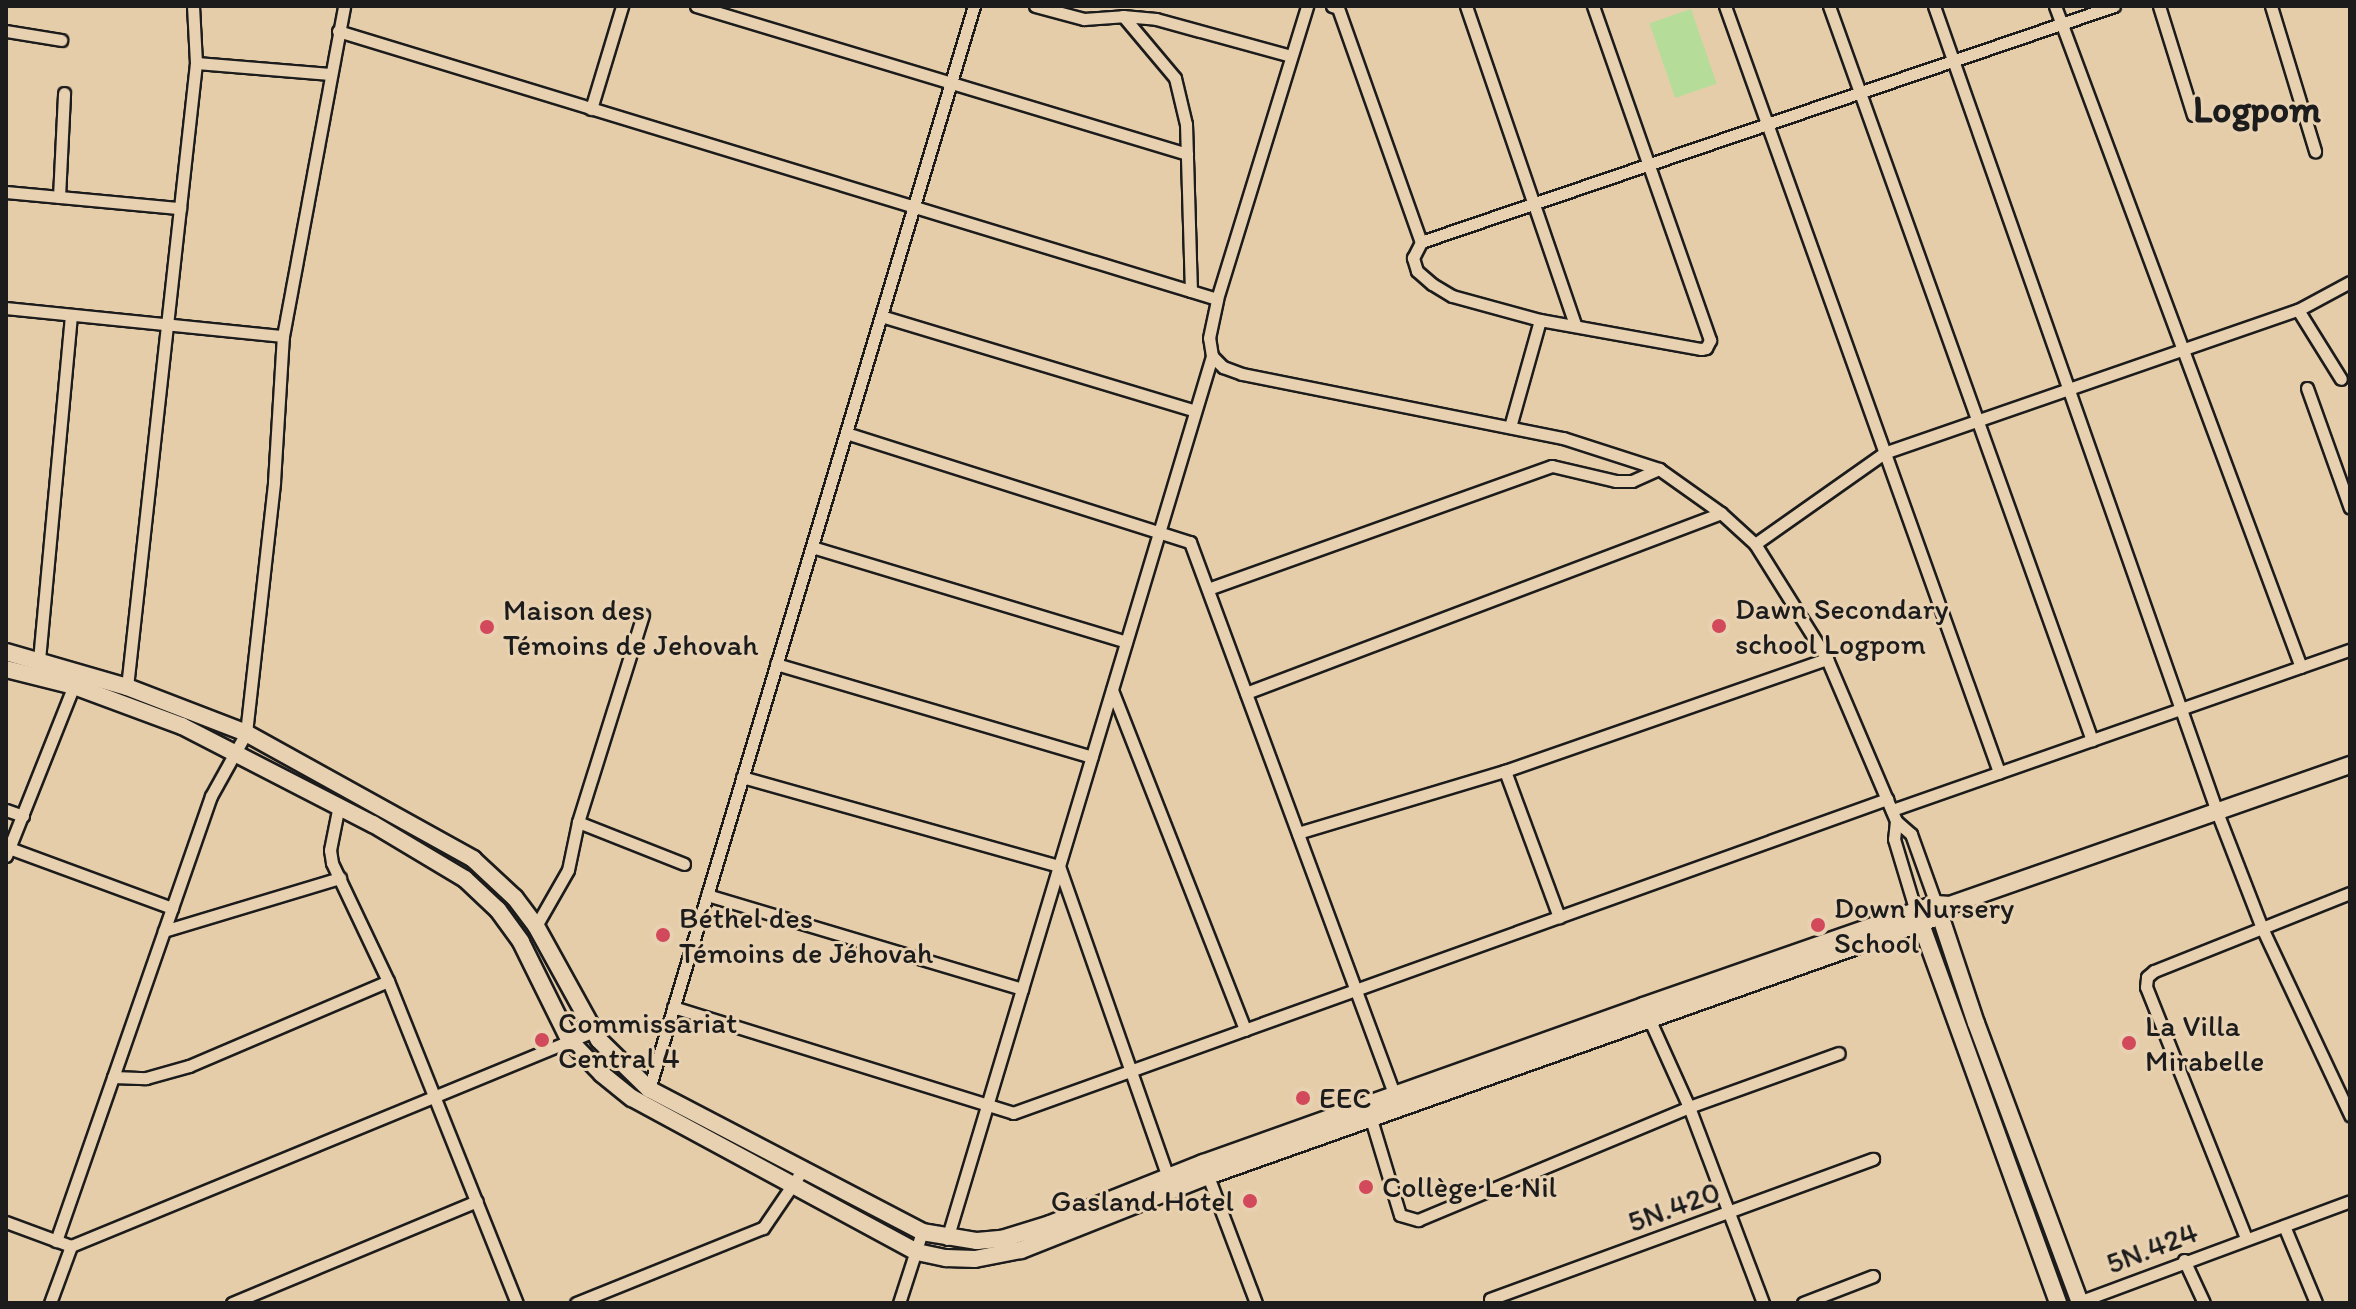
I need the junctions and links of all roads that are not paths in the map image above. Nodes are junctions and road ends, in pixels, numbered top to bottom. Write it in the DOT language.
graph roads {
  1 [pos="193,6"];
  2 [pos="344,6"];
  3 [pos="622,6"];
  4 [pos="696,6"];
  5 [pos="974,6"];
  6 [pos="1035,6"];
  7 [pos="1307,6"];
  8 [pos="1332,6"];
  9 [pos="1466,6"];
  10 [pos="1593,6"];
  11 [pos="1725,6"];
  12 [pos="1829,6"];
  13 [pos="1934,6"];
  14 [pos="2055,6"];
  15 [pos="2114,6"];
  16 [pos="2159,6"];
  17 [pos="2271,6"];
  18 [pos="1123,16"];
  19 [pos="2063,25"];
  20 [pos="6,31"];
  21 [pos="338,31"];
  22 [pos="61,40"];
  23 [pos="1291,56"];
  24 [pos="1954,62"];
  25 [pos="196,63"];
  26 [pos="331,74"];
  27 [pos="951,83"];
  28 [pos="64,93"];
  29 [pos="1861,94"];
  30 [pos="591,109"];
  31 [pos="2193,115"];
  32 [pos="1767,126"];
  33 [pos="2315,151"];
  34 [pos="1187,154"];
  35 [pos="1651,166"];
  36 [pos="6,192"];
  37 [pos="59,197"];
  38 [pos="1536,206"];
  39 [pos="914,207"];
  40 [pos="180,208"];
  41 [pos="1421,242"];
  42 [pos="2350,282"];
  43 [pos="1191,291"];
  44 [pos="1217,299"];
  45 [pos="6,308"];
  46 [pos="2298,310"];
  47 [pos="71,315"];
  48 [pos="881,316"];
  49 [pos="1540,320"];
  50 [pos="1575,324"];
  51 [pos="167,325"];
  52 [pos="283,336"];
  53 [pos="2182,348"];
  54 [pos="1212,356"];
  55 [pos="2341,379"];
  56 [pos="2068,388"];
  57 [pos="2307,388"];
  58 [pos="1195,411"];
  59 [pos="1978,420"];
  60 [pos="1510,427"];
  61 [pos="846,433"];
  62 [pos="1884,453"];
  63 [pos="1659,469"];
  64 [pos="2350,508"];
  65 [pos="1721,513"];
  66 [pos="1159,532"];
  67 [pos="1755,544"];
  68 [pos="812,547"];
  69 [pos="1208,589"];
  70 [pos="643,615"];
  71 [pos="1126,642"];
  72 [pos="2350,650"];
  73 [pos="6,652"];
  74 [pos="1827,659"];
  75 [pos="39,660"];
  76 [pos="776,664"];
  77 [pos="2301,667"];
  78 [pos="6,669"];
  79 [pos="76,679"];
  80 [pos="127,687"];
  81 [pos="1112,690"];
  82 [pos="1246,693"];
  83 [pos="2181,709"];
  84 [pos="246,733"];
  85 [pos="2092,740"];
  86 [pos="236,751"];
  87 [pos="1092,757"];
  88 [pos="2350,765"];
  89 [pos="1505,771"];
  90 [pos="1999,772"];
  91 [pos="742,777"];
  92 [pos="339,805"];
  93 [pos="6,810"];
  94 [pos="1892,810"];
  95 [pos="2217,812"];
  96 [pos="23,816"];
  97 [pos="578,822"];
  98 [pos="1298,833"];
  99 [pos="7,852"];
  100 [pos="684,864"];
  101 [pos="1059,866"];
  102 [pos="340,878"];
  103 [pos="2350,893"];
  104 [pos="707,895"];
  105 [pos="172,908"];
  106 [pos="1942,908"];
  107 [pos="1559,917"];
  108 [pos="1918,918"];
  109 [pos="536,926"];
  110 [pos="2262,928"];
  111 [pos="164,931"];
  112 [pos="388,981"];
  113 [pos="1022,989"];
  114 [pos="1356,990"];
  115 [pos="673,1007"];
  116 [pos="1646,1012"];
  117 [pos="1245,1030"];
  118 [pos="594,1031"];
  119 [pos="570,1041"];
  120 [pos="1839,1053"];
  121 [pos="1130,1071"];
  122 [pos="113,1077"];
  123 [pos="649,1089"];
  124 [pos="434,1097"];
  125 [pos="1397,1101"];
  126 [pos="987,1105"];
  127 [pos="1689,1107"];
  128 [pos="2350,1115"];
  129 [pos="1371,1119"];
  130 [pos="1873,1159"];
  131 [pos="804,1168"];
  132 [pos="1208,1176"];
  133 [pos="1168,1177"];
  134 [pos="793,1185"];
  135 [pos="477,1201"];
  136 [pos="2350,1201"];
  137 [pos="1729,1213"];
  138 [pos="6,1222"];
  139 [pos="2284,1226"];
  140 [pos="922,1232"];
  141 [pos="2246,1238"];
  142 [pos="947,1239"];
  143 [pos="56,1241"];
  144 [pos="71,1246"];
  145 [pos="917,1252"];
  146 [pos="2184,1260"];
  147 [pos="1873,1276"];
  148 [pos="1490,1299"];
  149 [pos="50,1303"];
  150 [pos="232,1303"];
  151 [pos="517,1303"];
  152 [pos="576,1303"];
  153 [pos="899,1303"];
  154 [pos="1256,1303"];
  155 [pos="1763,1303"];
  156 [pos="1803,1303"];
  157 [pos="2058,1303"];
  158 [pos="2078,1303"];
  159 [pos="2204,1303"];
  160 [pos="2316,1303"];
  1 -- 25 [label="street"];
  2 -- 21 [label="street"];
  3 -- 30 [label="street"];
  4 -- 27 [label="street"];
  5 -- 27 [label="street"];
  6 -- 18 [label="street"];
  7 -- 23 [label="street"];
  8 -- 41 [label="street"];
  9 -- 38 [label="street"];
  10 -- 35 [label="street"];
  11 -- 32 [label="street"];
  12 -- 29 [label="street"];
  13 -- 24 [label="street"];
  14 -- 19 [label="street"];
  15 -- 19 [label="street"];
  16 -- 31 [label="street"];
  17 -- 33 [label="street"];
  18 -- 23 [label="street"];
  18 -- 34 [label="street"];
  19 -- 24 [label="street"];
  19 -- 53 [label="street"];
  20 -- 22 [label="street"];
  21 -- 26 [label="street"];
  21 -- 30 [label="street"];
  23 -- 44 [label="street"];
  24 -- 29 [label="street"];
  24 -- 56 [label="street"];
  25 -- 26 [label="street"];
  25 -- 40 [label="street"];
  26 -- 52 [label="street"];
  27 -- 34 [label="street"];
  27 -- 39 [label="street"];
  28 -- 37 [label="street"];
  29 -- 32 [label="street"];
  29 -- 59 [label="street"];
  30 -- 39 [label="street"];
  32 -- 35 [label="street"];
  32 -- 62 [label="street"];
  34 -- 43 [label="street"];
  35 -- 38 [label="street"];
  35 -- 50 [label="street"];
  36 -- 37 [label="street"];
  37 -- 40 [label="street"];
  38 -- 41 [label="street"];
  38 -- 50 [label="street"];
  39 -- 43 [label="street"];
  39 -- 48 [label="street"];
  40 -- 51 [label="street"];
  41 -- 49 [label="street"];
  42 -- 46 [label="street"];
  43 -- 44 [label="street"];
  44 -- 54 [label="street"];
  45 -- 47 [label="street"];
  46 -- 53 [label="street"];
  46 -- 55 [label="street"];
  47 -- 51 [label="street"];
  47 -- 75 [label="street"];
  48 -- 58 [label="street"];
  48 -- 61 [label="street"];
  49 -- 50 [label="street"];
  49 -- 60 [label="street"];
  51 -- 52 [label="street"];
  51 -- 80 [label="street"];
  52 -- 84 [label="street"];
  53 -- 56 [label="street"];
  53 -- 77 [label="street"];
  54 -- 58 [label="street"];
  54 -- 60 [label="street"];
  56 -- 59 [label="street"];
  56 -- 83 [label="street"];
  57 -- 64 [label="street"];
  58 -- 66 [label="street"];
  59 -- 62 [label="street"];
  59 -- 85 [label="street"];
  60 -- 63 [label="street"];
  61 -- 66 [label="street"];
  61 -- 68 [label="street"];
  62 -- 67 [label="street"];
  62 -- 90 [label="street"];
  63 -- 65 [label="street"];
  63 -- 69 [label="street"];
  65 -- 67 [label="street"];
  65 -- 82 [label="street"];
  66 -- 69 [label="street"];
  66 -- 71 [label="street"];
  67 -- 74 [label="street"];
  68 -- 71 [label="street"];
  68 -- 76 [label="street"];
  69 -- 82 [label="street"];
  70 -- 97 [label="street"];
  71 -- 81 [label="street"];
  72 -- 77 [label="street"];
  73 -- 75 [label="main road"];
  74 -- 89 [label="street"];
  74 -- 94 [label="street"];
  75 -- 79 [label="main road"];
  76 -- 87 [label="street"];
  76 -- 91 [label="street"];
  77 -- 83 [label="street"];
  78 -- 79 [label="main road"];
  79 -- 80 [label="main road"];
  79 -- 86 [label="main road"];
  79 -- 96 [label="street"];
  80 -- 84 [label="main road"];
  81 -- 87 [label="street"];
  81 -- 117 [label="street"];
  82 -- 98 [label="street"];
  83 -- 85 [label="street"];
  83 -- 95 [label="street"];
  84 -- 86 [label="street"];
  84 -- 109 [label="main road"];
  85 -- 90 [label="street"];
  86 -- 92 [label="main road"];
  86 -- 105 [label="street"];
  87 -- 101 [label="street"];
  88 -- 95 [label="main road"];
  89 -- 98 [label="street"];
  89 -- 107 [label="street"];
  90 -- 94 [label="street"];
  91 -- 101 [label="street"];
  91 -- 104 [label="street"];
  92 -- 102 [label="street"];
  92 -- 119 [label="main road"];
  93 -- 96 [label="street"];
  94 -- 106 [label="street"];
  94 -- 107 [label="street"];
  94 -- 108 [label="street"];
  95 -- 106 [label="main road"];
  95 -- 110 [label="street"];
  96 -- 99 [label="street"];
  97 -- 100 [label="street"];
  97 -- 109 [label="street"];
  98 -- 114 [label="street"];
  99 -- 105 [label="street"];
  101 -- 113 [label="street"];
  101 -- 121 [label="street"];
  102 -- 111 [label="street"];
  102 -- 112 [label="street"];
  103 -- 110 [label="street"];
  104 -- 113 [label="street"];
  104 -- 115 [label="street"];
  105 -- 111 [label="street"];
  106 -- 108 [label="main road"];
  106 -- 158 [label="main road"];
  107 -- 114 [label="street"];
  108 -- 116 [label="main road"];
  108 -- 157 [label="main road"];
  109 -- 118 [label="main road"];
  110 -- 128 [label="street"];
  110 -- 141 [label="street"];
  111 -- 122 [label="street"];
  112 -- 122 [label="street"];
  112 -- 124 [label="street"];
  113 -- 126 [label="street"];
  114 -- 117 [label="street"];
  114 -- 125 [label="street"];
  115 -- 123 [label="street"];
  115 -- 126 [label="street"];
  116 -- 125 [label="main road"];
  116 -- 127 [label="street"];
  117 -- 121 [label="street"];
  118 -- 119 [label="street"];
  118 -- 123 [label="main road"];
  119 -- 124 [label="street"];
  119 -- 134 [label="main road"];
  120 -- 127 [label="street"];
  121 -- 126 [label="street"];
  121 -- 133 [label="street"];
  122 -- 143 [label="street"];
  123 -- 131 [label="main road"];
  124 -- 135 [label="street"];
  124 -- 144 [label="street"];
  125 -- 129 [label="main road"];
  125 -- 133 [label="main road"];
  126 -- 142 [label="street"];
  127 -- 129 [label="street"];
  127 -- 137 [label="street"];
  129 -- 132 [label="main road"];
  130 -- 137 [label="street, 5N.420"];
  131 -- 134 [label="street"];
  131 -- 140 [label="main road"];
  132 -- 145 [label="main road"];
  132 -- 154 [label="street"];
  133 -- 142 [label="main road"];
  134 -- 145 [label="main road"];
  134 -- 152 [label="street"];
  135 -- 150 [label="street"];
  135 -- 151 [label="street"];
  136 -- 139 [label="street, 5N.424"];
  137 -- 148 [label="street, 5N.420"];
  137 -- 155 [label="street"];
  138 -- 143 [label="street"];
  139 -- 141 [label="street, 5N.424"];
  139 -- 160 [label="street"];
  140 -- 142 [label="main road"];
  140 -- 145 [label="street"];
  141 -- 146 [label="street, 5N.424"];
  143 -- 144 [label="street"];
  144 -- 149 [label="street"];
  145 -- 153 [label="street"];
  146 -- 158 [label="street, 5N.424"];
  146 -- 159 [label="street"];
  147 -- 156 [label="street"];
}
